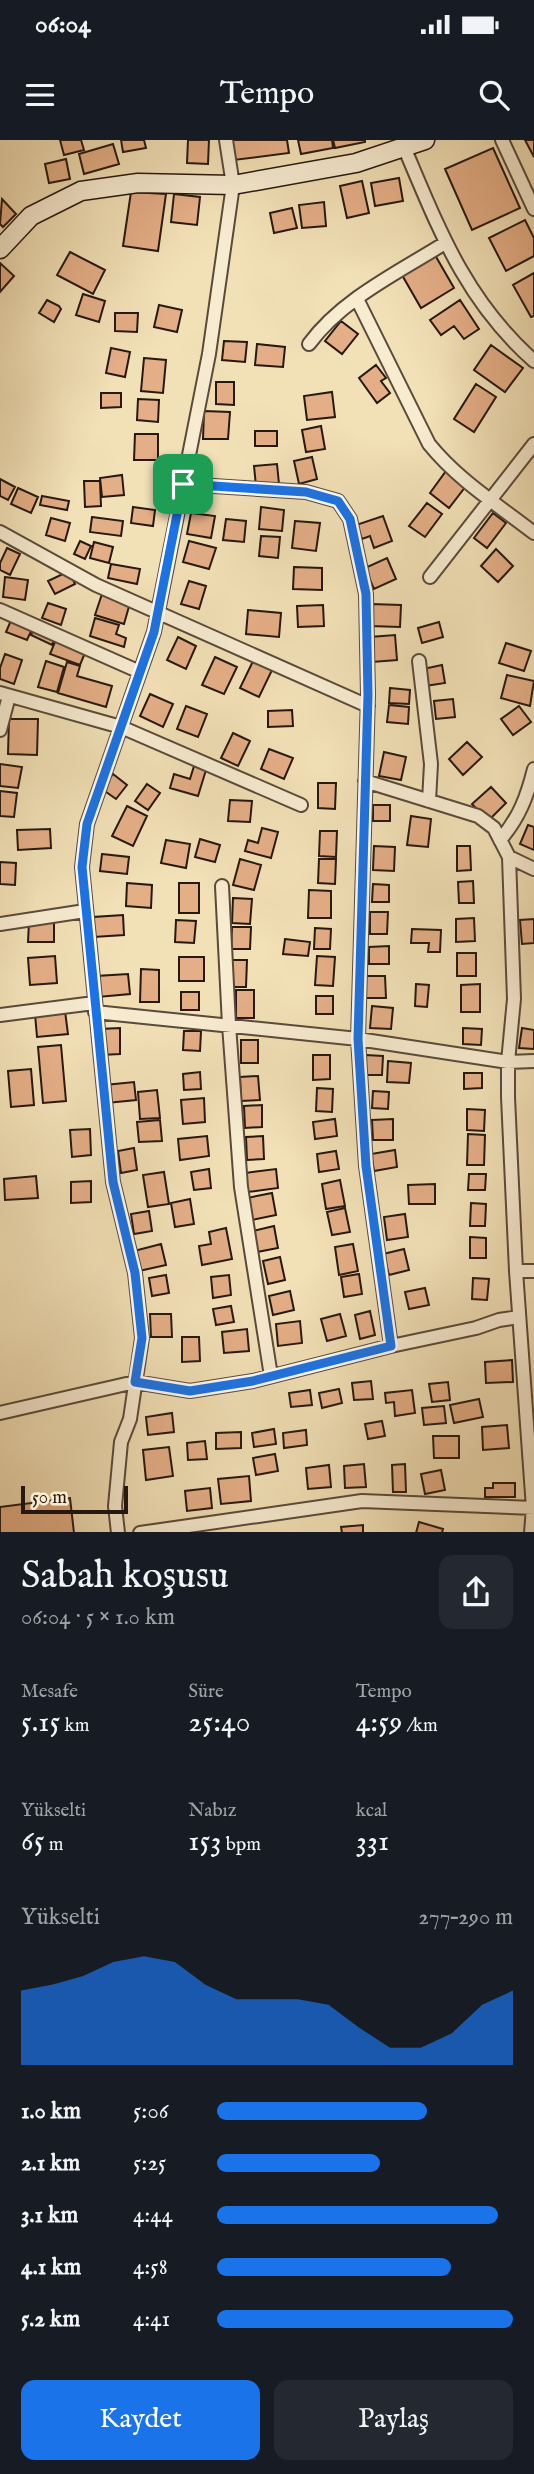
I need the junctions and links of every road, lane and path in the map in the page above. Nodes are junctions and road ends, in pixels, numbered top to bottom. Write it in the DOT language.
graph roads {
  1 [pos="226,140"];
  2 [pos="425,140"];
  3 [pos="502,140"];
  4 [pos="404,147"];
  5 [pos="233,185"];
  6 [pos="534,209"];
  7 [pos="446,243"];
  8 [pos="0,249"];
  9 [pos="357,299"];
  10 [pos="309,344"];
  11 [pos="534,361"];
  12 [pos="534,444"];
  13 [pos="183,484"];
  14 [pos="491,499"];
  15 [pos="0,532"];
  16 [pos="534,533"];
  17 [pos="430,577"];
  18 [pos="0,610"];
  19 [pos="157,614"];
  20 [pos="419,661"];
  21 [pos="140,671"];
  22 [pos="5,695"];
  23 [pos="368,706"];
  24 [pos="121,727"];
  25 [pos="0,730"];
  26 [pos="534,769"];
  27 [pos="365,781"];
  28 [pos="429,801"];
  29 [pos="301,805"];
  30 [pos="500,840"];
  31 [pos="509,857"];
  32 [pos="534,869"];
  33 [pos="222,886"];
  34 [pos="85,911"];
  35 [pos="0,924"];
  36 [pos="95,1007"];
  37 [pos="0,1015"];
  38 [pos="229,1025"];
  39 [pos="358,1039"];
  40 [pos="534,1061"];
  41 [pos="508,1062"];
  42 [pos="516,1271"];
  43 [pos="534,1271"];
  44 [pos="519,1317"];
  45 [pos="391,1346"];
  46 [pos="271,1376"];
  47 [pos="135,1382"];
  48 [pos="0,1413"];
  49 [pos="533,1508"];
  50 [pos="118,1532"];
  51 [pos="140,1532"];
  52 [pos="531,1532"];
  1 -- 5 [label="street"];
  2 -- 4 [label="street"];
  3 -- 6 [label="street"];
  4 -- 5 [label="street"];
  4 -- 7 [label="street"];
  5 -- 8 [label="street"];
  5 -- 13 [label="street"];
  7 -- 9 [label="street"];
  7 -- 11 [label="street"];
  9 -- 10 [label="street"];
  9 -- 14 [label="street"];
  12 -- 14 [label="street"];
  13 -- 19 [label="street"];
  13 -- 23 [label="street"];
  14 -- 16 [label="street"];
  14 -- 17 [label="street"];
  15 -- 19 [label="street"];
  18 -- 21 [label="street"];
  19 -- 21 [label="street"];
  19 -- 23 [label="street"];
  20 -- 28 [label="street"];
  21 -- 24 [label="street"];
  22 -- 24 [label="street"];
  22 -- 25 [label="street"];
  23 -- 27 [label="street"];
  24 -- 29 [label="street"];
  24 -- 34 [label="street"];
  26 -- 30 [label="street"];
  27 -- 28 [label="street"];
  27 -- 39 [label="street"];
  28 -- 30 [label="street"];
  30 -- 31 [label="street"];
  31 -- 32 [label="street"];
  31 -- 41 [label="street"];
  33 -- 38 [label="street"];
  34 -- 35 [label="street"];
  34 -- 36 [label="street"];
  36 -- 37 [label="street"];
  36 -- 38 [label="street"];
  36 -- 47 [label="street"];
  38 -- 39 [label="street"];
  38 -- 46 [label="street"];
  39 -- 41 [label="street"];
  39 -- 45 [label="street"];
  40 -- 41 [label="street"];
  41 -- 42 [label="street"];
  42 -- 43 [label="street"];
  42 -- 44 [label="street"];
  44 -- 45 [label="street"];
  44 -- 49 [label="street"];
  45 -- 46 [label="street"];
  46 -- 47 [label="street"];
  47 -- 48 [label="street"];
  47 -- 50 [label="street"];
  49 -- 51 [label="street"];
  49 -- 52 [label="street"];
}
